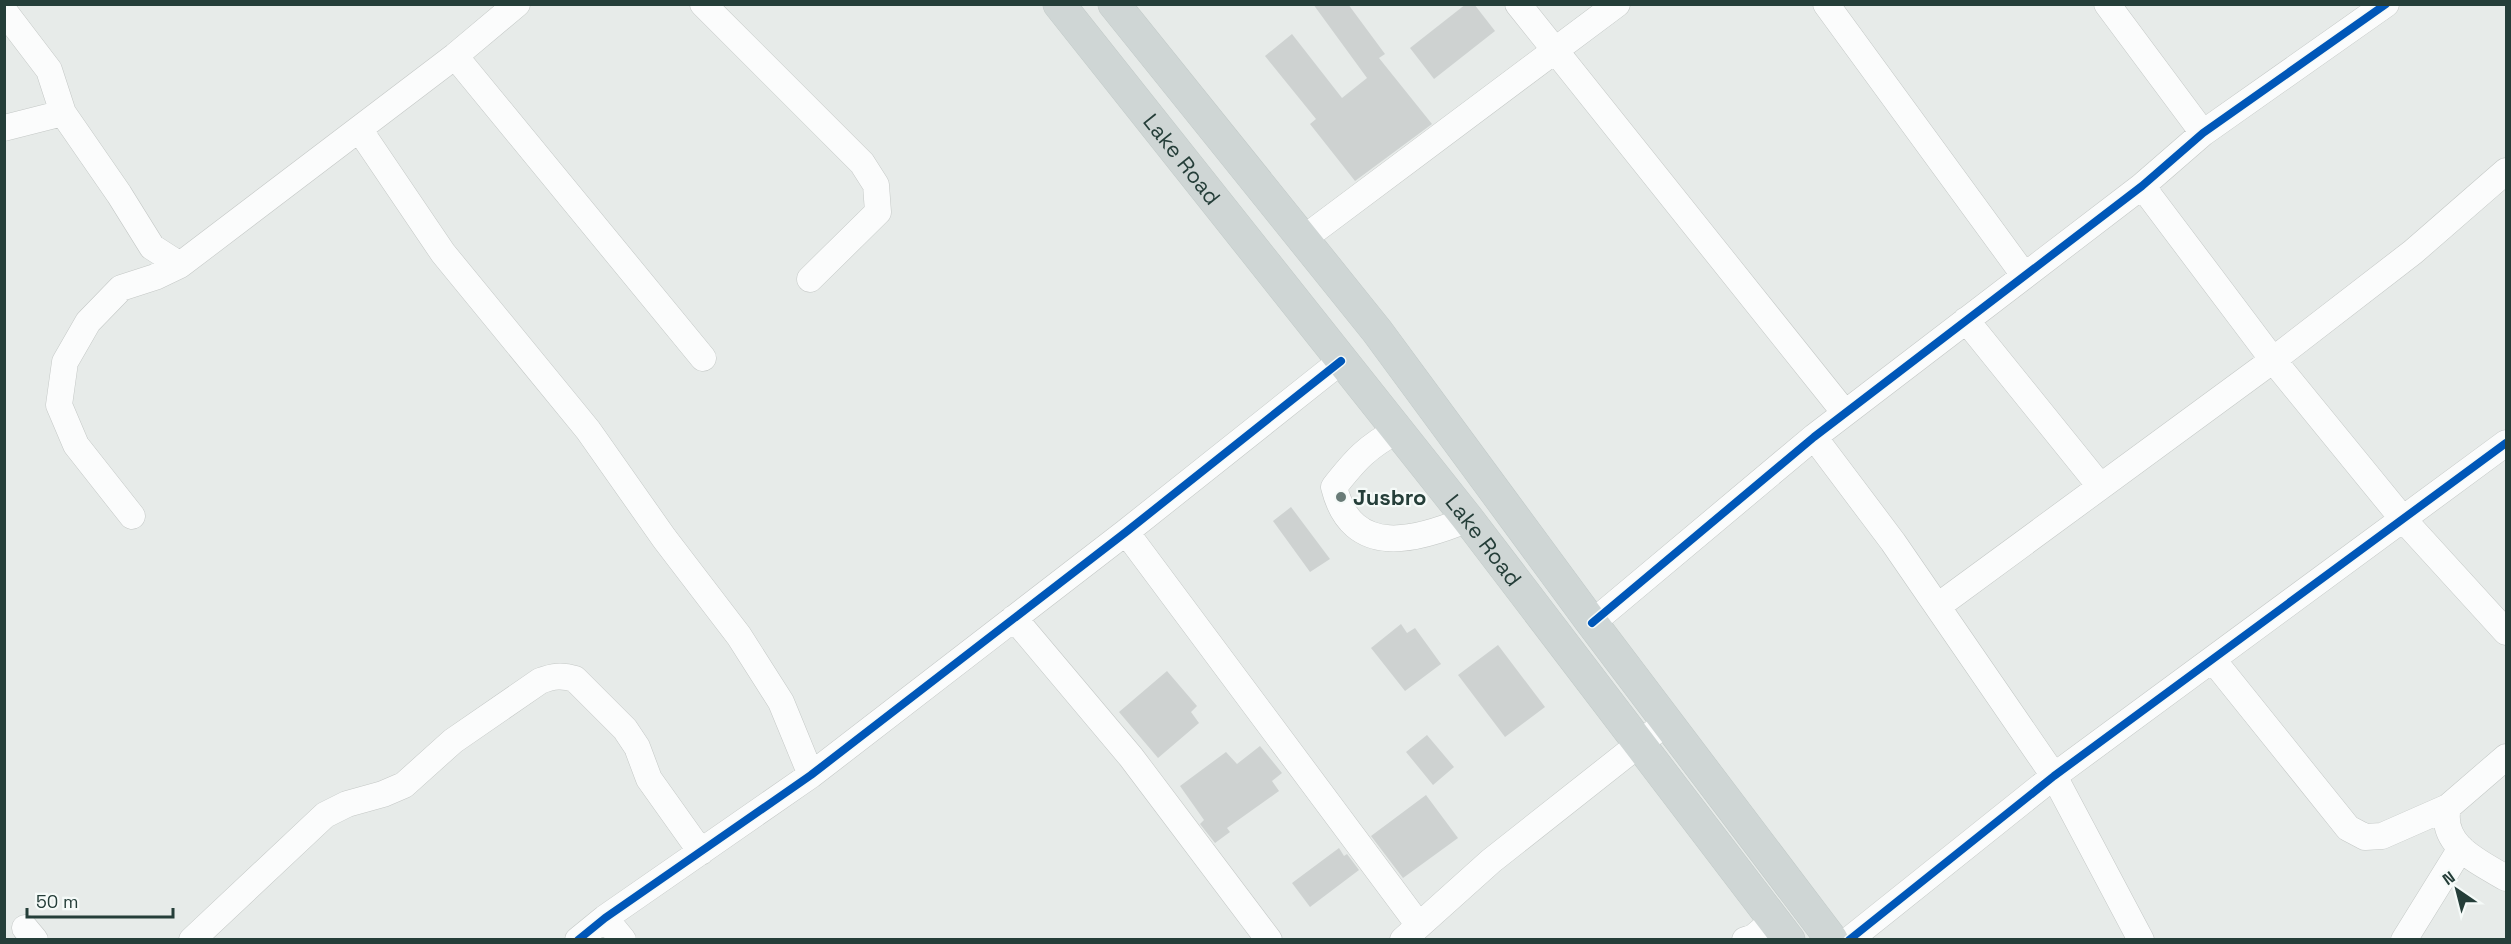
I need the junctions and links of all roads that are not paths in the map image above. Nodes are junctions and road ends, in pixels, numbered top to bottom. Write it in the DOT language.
graph roads {
  1 [pos="518,4"];
  2 [pos="703,4"];
  3 [pos="1059,4"];
  4 [pos="1114,4"];
  5 [pos="1518,4"];
  6 [pos="1617,4"];
  7 [pos="1826,4"];
  8 [pos="2107,4"];
  9 [pos="2386,4"];
  10 [pos="4,11"];
  11 [pos="1555,51"];
  12 [pos="455,56"];
  13 [pos="63,113"];
  14 [pos="7,123"];
  15 [pos="359,129"];
  16 [pos="2203,133"];
  17 [pos="2506,171"];
  18 [pos="2142,186"];
  19 [pos="1303,239"];
  20 [pos="180,265"];
  21 [pos="2024,275"];
  22 [pos="810,279"];
  23 [pos="1966,320"];
  24 [pos="703,358"];
  25 [pos="2273,360"];
  26 [pos="1341,361"];
  27 [pos="1845,413"];
  28 [pos="1398,430"];
  29 [pos="1814,437"];
  30 [pos="2506,443"];
  31 [pos="2100,486"];
  32 [pos="132,516"];
  33 [pos="2402,518"];
  34 [pos="1468,519"];
  35 [pos="1126,532"];
  36 [pos="1938,606"];
  37 [pos="1014,618"];
  38 [pos="1592,623"];
  39 [pos="2506,632"];
  40 [pos="2212,660"];
  41 [pos="1667,722"];
  42 [pos="1640,745"];
  43 [pos="2506,757"];
  44 [pos="811,775"];
  45 [pos="2054,776"];
  46 [pos="2448,807"];
  47 [pos="2461,848"];
  48 [pos="701,852"];
  49 [pos="2506,878"];
  50 [pos="605,918"];
  51 [pos="1782,930"];
  52 [pos="1410,932"];
  53 [pos="192,939"];
  54 [pos="578,939"];
  55 [pos="622,939"];
  56 [pos="1269,939"];
  57 [pos="1745,939"];
  58 [pos="1832,939"];
  59 [pos="1849,939"];
  60 [pos="2141,939"];
  61 [pos="2404,939"];
  1 -- 12 [label="street"];
  2 -- 22 [label="street"];
  3 -- 26 [label="main road, Lake Road"];
  4 -- 19 [label="main road, Lake Road"];
  5 -- 11 [label="street"];
  6 -- 11 [label="street"];
  7 -- 21 [label="street"];
  8 -- 16 [label="street"];
  9 -- 16 [label="street"];
  10 -- 13 [label="street"];
  11 -- 19 [label="street"];
  11 -- 27 [label="street"];
  12 -- 15 [label="street"];
  12 -- 24 [label="street"];
  13 -- 14 [label="street"];
  13 -- 20 [label="street"];
  15 -- 20 [label="street"];
  15 -- 44 [label="street"];
  16 -- 18 [label="street"];
  17 -- 25 [label="street"];
  18 -- 21 [label="street"];
  18 -- 25 [label="street"];
  19 -- 38 [label="main road, Lake Road"];
  20 -- 32 [label="street"];
  21 -- 23 [label="street"];
  23 -- 27 [label="street"];
  23 -- 31 [label="street"];
  25 -- 31 [label="street"];
  25 -- 33 [label="street"];
  26 -- 28 [label="main road, Lake Road"];
  26 -- 35 [label="street"];
  27 -- 29 [label="street"];
  28 -- 34 [label="main road, Lake Road"];
  28 -- 34 [label="street"];
  29 -- 36 [label="street"];
  29 -- 38 [label="street"];
  30 -- 33 [label="street"];
  31 -- 36 [label="street"];
  33 -- 39 [label="street"];
  33 -- 40 [label="street"];
  34 -- 42 [label="main road, Lake Road"];
  35 -- 37 [label="street"];
  35 -- 52 [label="street"];
  36 -- 45 [label="street"];
  37 -- 44 [label="street"];
  37 -- 56 [label="street"];
  38 -- 41 [label="main road, Lake Road"];
  40 -- 45 [label="street"];
  40 -- 46 [label="street"];
  41 -- 42 [label="street"];
  41 -- 58 [label="main road, Lake Road"];
  42 -- 51 [label="main road, Lake Road"];
  42 -- 52 [label="street"];
  43 -- 46 [label="street"];
  44 -- 48 [label="street"];
  45 -- 59 [label="street"];
  45 -- 60 [label="street"];
  46 -- 47 [label="street"];
  47 -- 49 [label="street"];
  47 -- 61 [label="street"];
  48 -- 50 [label="street"];
  48 -- 53 [label="street"];
  50 -- 54 [label="street"];
  50 -- 55 [label="street"];
  51 -- 57 [label="street"];
}
